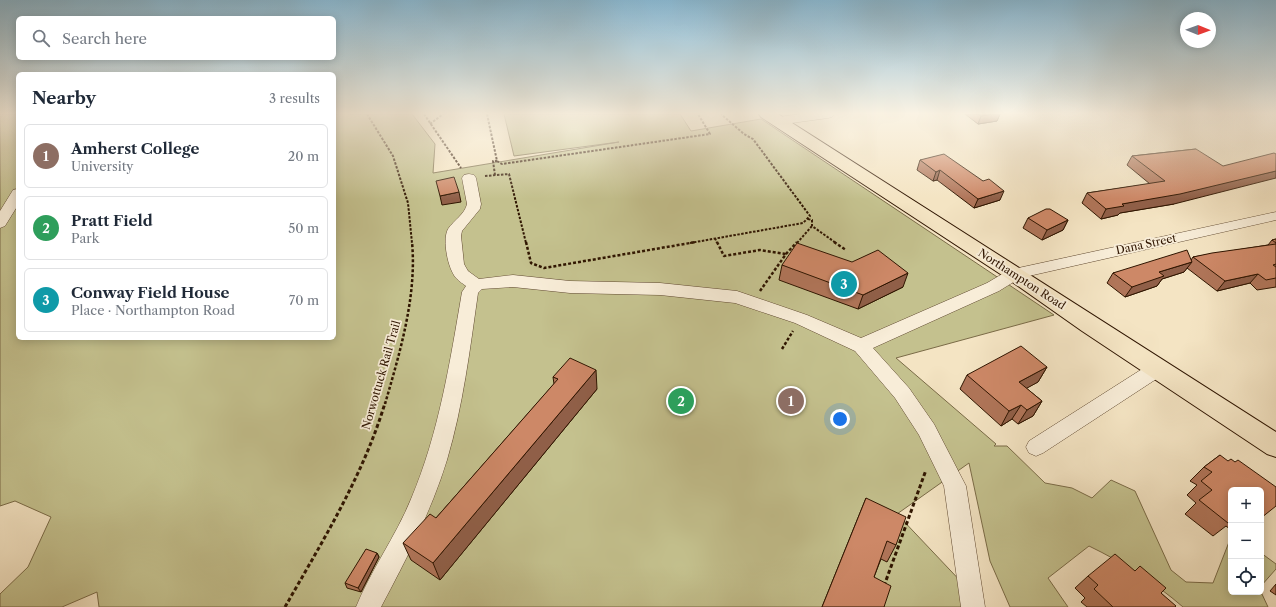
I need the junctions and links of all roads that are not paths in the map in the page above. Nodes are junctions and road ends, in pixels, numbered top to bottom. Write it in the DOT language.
graph roads {
  1 [pos="811,142"];
  2 [pos="469,178"];
  3 [pos="16,196"];
  4 [pos="1276,216"];
  5 [pos="0,223"];
  6 [pos="1015,274"];
  7 [pos="476,286"];
  8 [pos="861,346"];
  9 [pos="1157,369"];
  10 [pos="1276,446"];
  11 [pos="1036,447"];
  12 [pos="368,607"];
  13 [pos="973,607"];
  1 -- 6 [label="highway, Northampton Road"];
  2 -- 7 [label="street"];
  3 -- 5 [label="street"];
  4 -- 6 [label="street, Dana Street"];
  6 -- 8 [label="street, Dana Street"];
  6 -- 9 [label="highway, Northampton Road"];
  7 -- 8 [label="street"];
  7 -- 12 [label="street"];
  8 -- 13 [label="street"];
  9 -- 10 [label="highway, Northampton Road"];
  9 -- 11 [label="street"];
}
